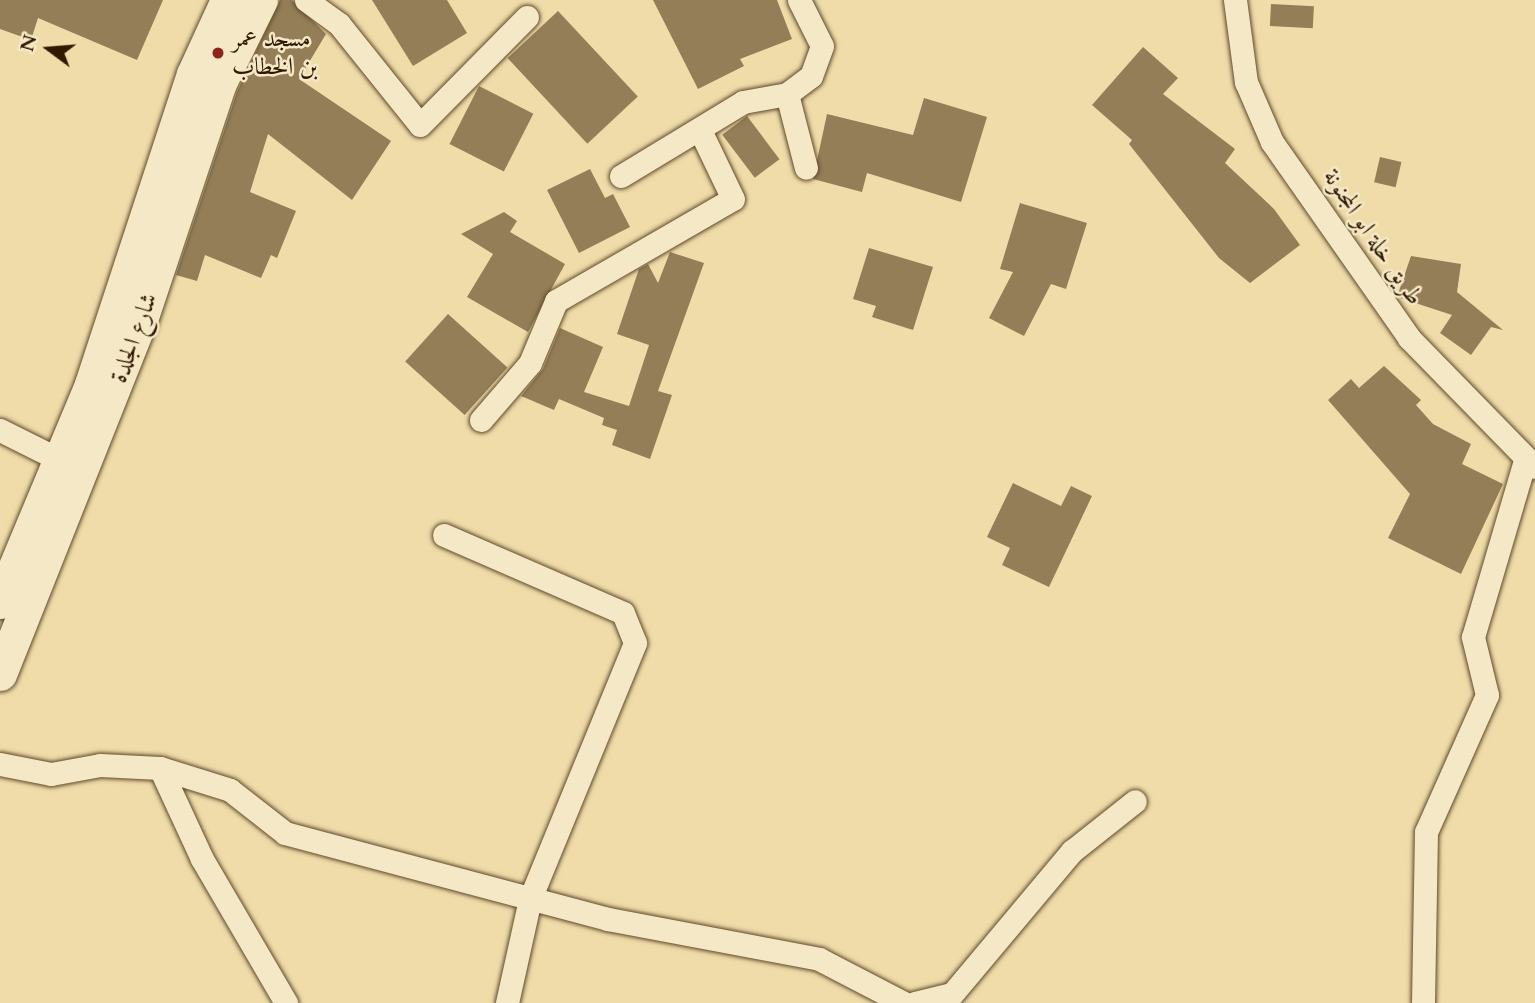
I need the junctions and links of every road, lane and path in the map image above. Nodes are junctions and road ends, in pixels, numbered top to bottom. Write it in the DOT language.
graph roads {
  1 [pos="228,0"];
  2 [pos="261,0"];
  3 [pos="306,0"];
  4 [pos="799,0"];
  5 [pos="1235,0"];
  6 [pos="527,17"];
  7 [pos="787,94"];
  8 [pos="700,130"];
  9 [pos="806,168"];
  10 [pos="621,176"];
  11 [pos="481,420"];
  12 [pos="0,430"];
  13 [pos="1530,464"];
  14 [pos="71,466"];
  15 [pos="444,535"];
  16 [pos="0,602"];
  17 [pos="0,674"];
  18 [pos="0,764"];
  19 [pos="160,768"];
  20 [pos="1135,801"];
  21 [pos="530,899"];
  22 [pos="286,1003"];
  23 [pos="507,1003"];
  24 [pos="904,1003"];
  25 [pos="915,1003"];
  26 [pos="1423,1003"];
  1 -- 14 [label="street, شارع الجلدة"];
  2 -- 14 [label="street, شارع الجلدة"];
  3 -- 6 [label="street"];
  4 -- 7 [label="street"];
  5 -- 13 [label="street, طريق خلة ابو المجنونة"];
  7 -- 8 [label="street"];
  7 -- 9 [label="street"];
  8 -- 10 [label="street"];
  8 -- 11 [label="street"];
  12 -- 14 [label="street"];
  13 -- 26 [label="street"];
  14 -- 16 [label="street, شارع الجلدة"];
  14 -- 17 [label="street, شارع الجلدة"];
  15 -- 21 [label="street"];
  18 -- 19 [label="street"];
  19 -- 21 [label="street"];
  19 -- 22 [label="street"];
  20 -- 25 [label="street"];
  21 -- 23 [label="street"];
  21 -- 24 [label="street"];
}
